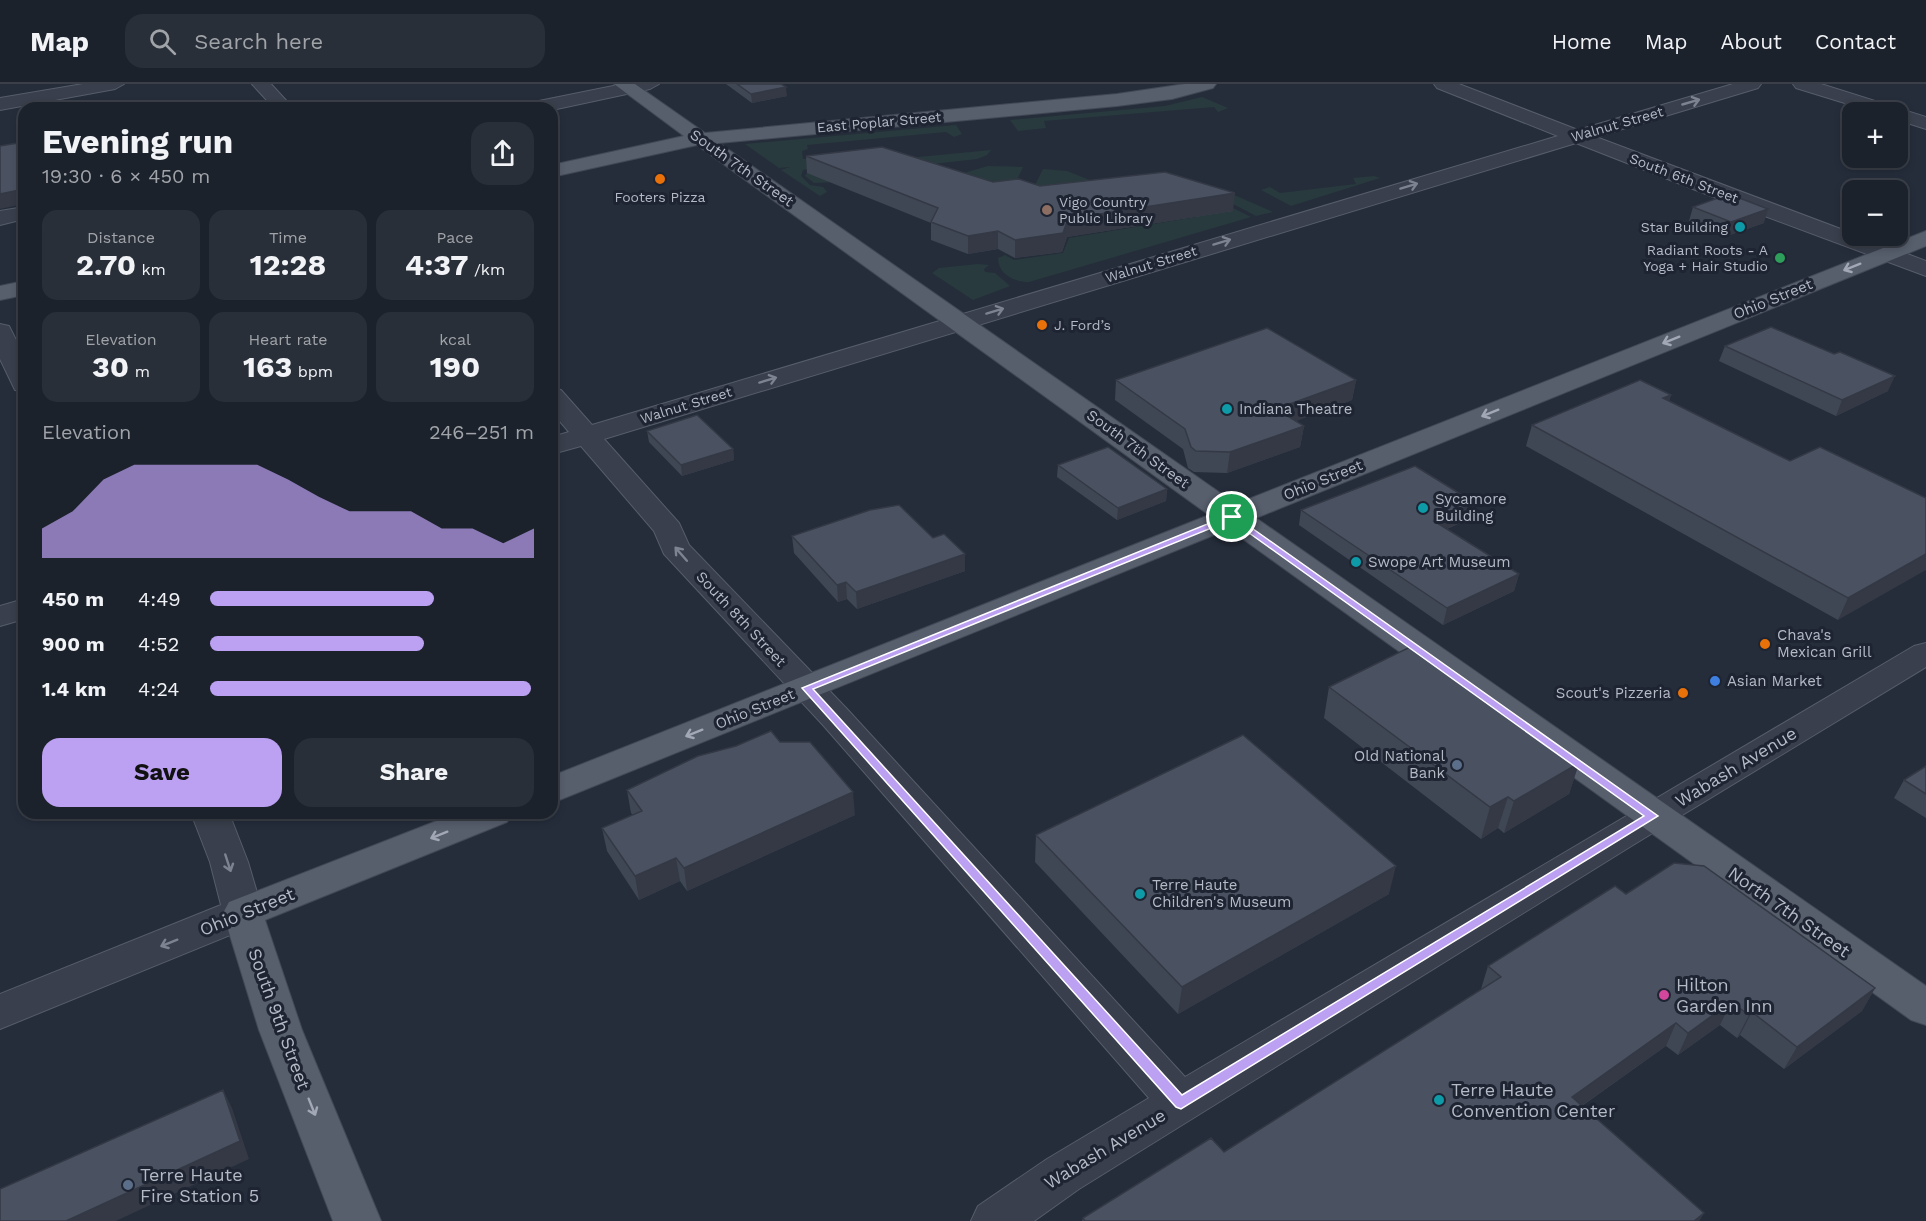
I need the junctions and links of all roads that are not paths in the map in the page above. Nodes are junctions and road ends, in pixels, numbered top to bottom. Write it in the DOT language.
graph roads {
  1 [pos="115,84"];
  2 [pos="261,84"];
  3 [pos="1207,84"];
  4 [pos="1443,84"];
  5 [pos="1752,84"];
  6 [pos="1802,84"];
  7 [pos="634,85"];
  8 [pos="278,102"];
  9 [pos="558,102"];
  10 [pos="1860,102"];
  11 [pos="0,104"];
  12 [pos="1908,117"];
  13 [pos="1926,123"];
  14 [pos="1575,136"];
  15 [pos="699,139"];
  16 [pos="558,170"];
  17 [pos="18,214"];
  18 [pos="0,218"];
  19 [pos="1926,238"];
  20 [pos="1887,253"];
  21 [pos="1926,269"];
  22 [pos="18,289"];
  23 [pos="0,293"];
  24 [pos="960,321"];
  25 [pos="0,331"];
  26 [pos="18,371"];
  27 [pos="558,402"];
  28 [pos="588,435"];
  29 [pos="558,444"];
  30 [pos="1232,517"];
  31 [pos="18,611"];
  32 [pos="0,616"];
  33 [pos="1926,653"];
  34 [pos="807,688"];
  35 [pos="558,788"];
  36 [pos="1652,816"];
  37 [pos="212,819"];
  38 [pos="479,819"];
  39 [pos="243,914"];
  40 [pos="1926,1008"];
  41 [pos="0,1012"];
  42 [pos="1181,1103"];
  43 [pos="357,1221"];
  44 [pos="994,1221"];
  1 -- 11 [label="street"];
  2 -- 8 [label="street"];
  3 -- 15 [label="main road, East Poplar Street"];
  4 -- 14 [label="street, South 6th Street"];
  14 -- 5 [label="street, Walnut Street, one-way"];
  6 -- 10 [label="street"];
  7 -- 9 [label="street"];
  7 -- 15 [label="main road, South 7th Street"];
  12 -- 13 [label="street"];
  14 -- 20 [label="street, South 6th Street"];
  24 -- 14 [label="street, Walnut Street, one-way"];
  15 -- 16 [label="main road, East Poplar Street"];
  15 -- 24 [label="main road, South 7th Street"];
  17 -- 18 [label="street"];
  19 -- 20 [label="main road, Ohio Street"];
  20 -- 21 [label="street, South 6th Street"];
  20 -- 30 [label="main road, Ohio Street, one-way"];
  22 -- 23 [label="main road"];
  28 -- 24 [label="street, Walnut Street, one-way"];
  24 -- 30 [label="main road, South 7th Street"];
  25 -- 26 [label="street"];
  27 -- 28 [label="street, South 8th Street"];
  28 -- 29 [label="street, Walnut Street"];
  34 -- 28 [label="street, South 8th Street, one-way"];
  30 -- 34 [label="main road, Ohio Street"];
  30 -- 36 [label="main road, South 7th Street"];
  31 -- 32 [label="street"];
  33 -- 36 [label="street, Wabash Avenue"];
  34 -- 35 [label="main road, Ohio Street, one-way"];
  34 -- 42 [label="street, South 8th Street"];
  36 -- 40 [label="main road, North 7th Street"];
  36 -- 42 [label="street, Wabash Avenue"];
  37 -- 39 [label="street, South 9th Street, one-way"];
  38 -- 39 [label="main road, Ohio Street, one-way"];
  39 -- 41 [label="street, Ohio Street, one-way"];
  39 -- 43 [label="main road, South 9th Street, one-way"];
  42 -- 44 [label="street, Wabash Avenue"];
}
